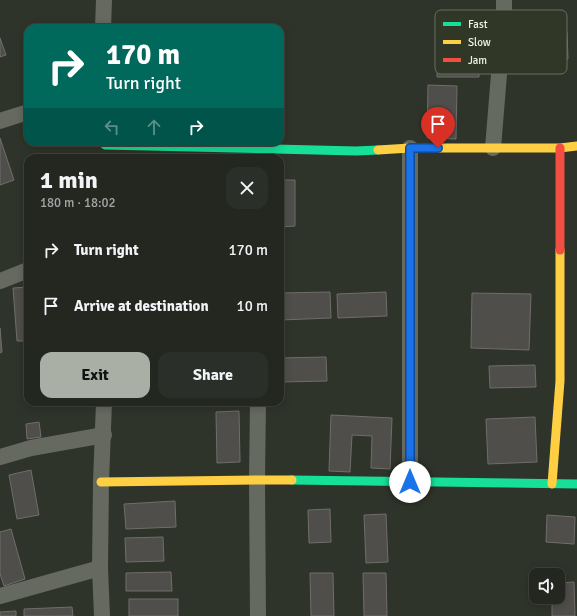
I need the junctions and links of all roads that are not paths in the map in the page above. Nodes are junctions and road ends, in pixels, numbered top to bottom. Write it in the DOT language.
graph roads {
  1 [pos="104,0"];
  2 [pos="104,24"];
  3 [pos="499,74"];
  4 [pos="24,113"];
  5 [pos="0,121"];
  6 [pos="577,146"];
  7 [pos="105,148"];
  8 [pos="410,148"];
  9 [pos="492,148"];
  10 [pos="560,148"];
  11 [pos="260,153"];
  12 [pos="24,272"];
  13 [pos="0,281"];
  14 [pos="104,406"];
  15 [pos="258,406"];
  16 [pos="104,435"];
  17 [pos="0,457"];
  18 [pos="257,480"];
  19 [pos="101,482"];
  20 [pos="410,482"];
  21 [pos="552,484"];
  22 [pos="577,484"];
  23 [pos="100,568"];
  24 [pos="0,596"];
  25 [pos="102,616"];
  26 [pos="258,616"];
  1 -- 2 [label="street"];
  3 -- 9 [label="street"];
  4 -- 5 [label="street"];
  6 -- 10 [label="street"];
  7 -- 11 [label="street"];
  8 -- 9 [label="street"];
  8 -- 11 [label="street"];
  8 -- 20 [label="street"];
  9 -- 10 [label="street"];
  10 -- 21 [label="street"];
  12 -- 13 [label="street"];
  14 -- 16 [label="street"];
  15 -- 18 [label="street"];
  16 -- 17 [label="street"];
  16 -- 19 [label="street"];
  18 -- 19 [label="street"];
  18 -- 20 [label="street"];
  18 -- 26 [label="street"];
  19 -- 23 [label="street"];
  20 -- 21 [label="street"];
  21 -- 22 [label="street"];
  23 -- 24 [label="street"];
  23 -- 25 [label="street"];
}
